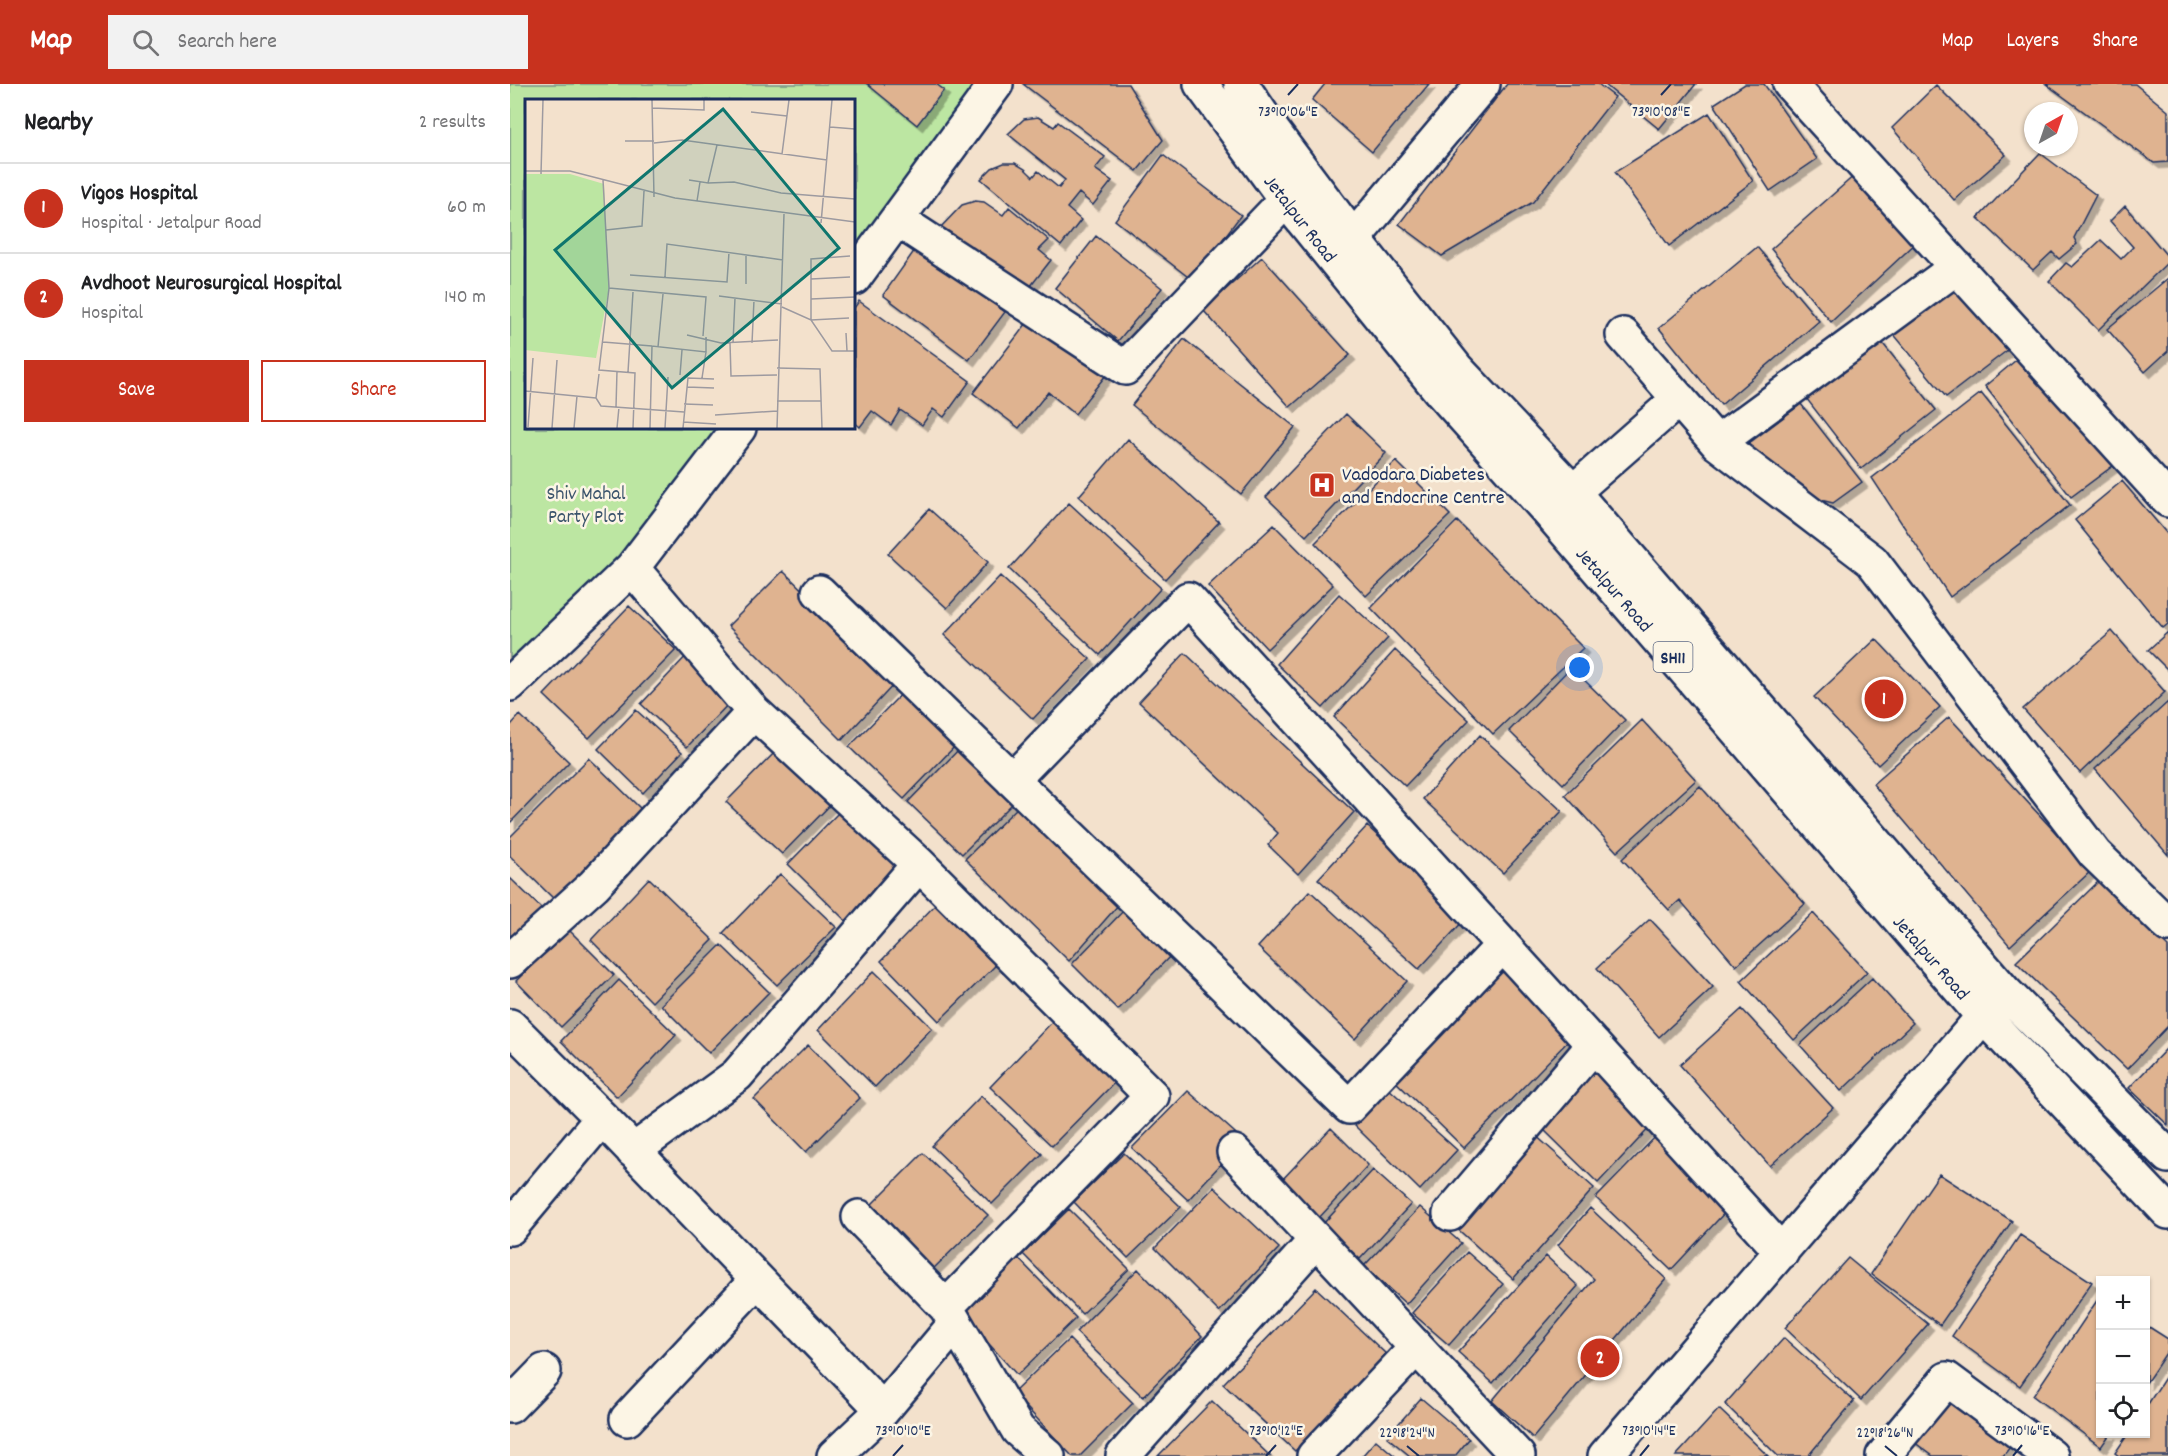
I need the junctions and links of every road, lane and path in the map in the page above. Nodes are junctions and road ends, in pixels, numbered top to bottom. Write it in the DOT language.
graph roads {
  1 [pos="996,84"];
  2 [pos="1201,84"];
  3 [pos="1240,84"];
  4 [pos="1483,84"];
  5 [pos="1790,84"];
  6 [pos="1308,177"];
  7 [pos="1286,200"];
  8 [pos="898,220"];
  9 [pos="1344,249"];
  10 [pos="1957,267"];
  11 [pos="855,277"];
  12 [pos="1623,335"];
  13 [pos="1679,399"];
  14 [pos="738,429"];
  15 [pos="1718,443"];
  16 [pos="1573,492"];
  17 [pos="2168,500"];
  18 [pos="632,568"];
  19 [pos="819,592"];
  20 [pos="510,684"];
  21 [pos="754,712"];
  22 [pos="1012,780"];
  23 [pos="919,864"];
  24 [pos="2168,925"];
  25 [pos="1503,945"];
  26 [pos="510,961"];
  27 [pos="2005,992"];
  28 [pos="1983,1016"];
  29 [pos="510,1026"];
  30 [pos="1594,1045"];
  31 [pos="602,1118"];
  32 [pos="633,1151"];
  33 [pos="1234,1152"];
  34 [pos="2168,1156"];
  35 [pos="2168,1212"];
  36 [pos="1450,1214"];
  37 [pos="859,1217"];
  38 [pos="510,1228"];
  39 [pos="1316,1240"];
  40 [pos="1782,1252"];
  41 [pos="757,1280"];
  42 [pos="951,1315"];
  43 [pos="1416,1348"];
  44 [pos="544,1371"];
  45 [pos="510,1406"];
  46 [pos="883,1410"];
  47 [pos="627,1419"];
  48 [pos="834,1456"];
  49 [pos="1048,1456"];
  50 [pos="1123,1456"];
  51 [pos="1314,1456"];
  52 [pos="1518,1456"];
  53 [pos="1605,1456"];
  54 [pos="1883,1456"];
  55 [pos="2051,1456"];
  1 -- 8 [label="street"];
  2 -- 7 [label="street, Jetalpur Road / SH11"];
  3 -- 6 [label="street, Jetalpur Road / SH11"];
  4 -- 9 [label="street"];
  5 -- 10 [label="street"];
  6 -- 7 [label="street"];
  6 -- 9 [label="street, Jetalpur Road / SH11"];
  7 -- 8 [label="street"];
  7 -- 9 [label="street, Jetalpur Road / SH11"];
  8 -- 11 [label="street"];
  9 -- 16 [label="street, Jetalpur Road / SH11"];
  9 -- 28 [label="street, Jetalpur Road / SH11"];
  10 -- 15 [label="street"];
  10 -- 17 [label="street"];
  12 -- 13 [label="street"];
  13 -- 15 [label="street"];
  13 -- 16 [label="street"];
  14 -- 18 [label="street"];
  15 -- 24 [label="street"];
  16 -- 27 [label="street, Jetalpur Road / SH11"];
  18 -- 20 [label="street"];
  18 -- 21 [label="street"];
  19 -- 22 [label="street"];
  21 -- 23 [label="street"];
  21 -- 26 [label="street"];
  22 -- 25 [label="street"];
  22 -- 25 [label="street"];
  23 -- 32 [label="street"];
  23 -- 42 [label="street"];
  25 -- 30 [label="street"];
  27 -- 28 [label="street"];
  27 -- 34 [label="street, Jetalpur Road / SH11"];
  28 -- 35 [label="street, Jetalpur Road / SH11"];
  28 -- 40 [label="street"];
  29 -- 31 [label="street"];
  30 -- 36 [label="street"];
  30 -- 40 [label="street"];
  31 -- 32 [label="street"];
  31 -- 38 [label="street"];
  32 -- 41 [label="street"];
  33 -- 39 [label="street"];
  37 -- 42 [label="street"];
  39 -- 43 [label="street"];
  39 -- 50 [label="street"];
  40 -- 53 [label="street"];
  41 -- 46 [label="street"];
  41 -- 47 [label="street"];
  42 -- 46 [label="street"];
  42 -- 49 [label="street"];
  43 -- 51 [label="street"];
  43 -- 52 [label="street"];
  44 -- 45 [label="street"];
  46 -- 48 [label="street"];
  54 -- 55 [label="street"];
}
